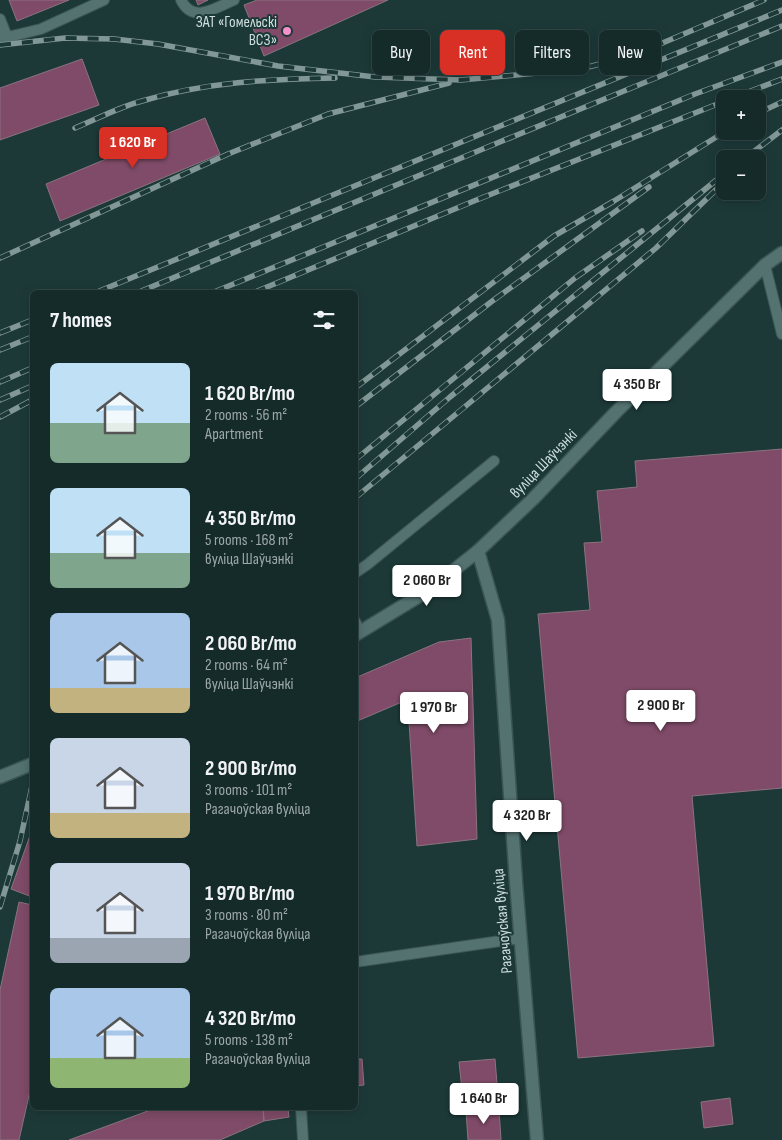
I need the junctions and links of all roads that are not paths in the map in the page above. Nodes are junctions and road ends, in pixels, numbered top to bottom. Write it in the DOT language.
graph roads {
  1 [pos="104,0"];
  2 [pos="181,0"];
  3 [pos="234,0"];
  4 [pos="0,19"];
  5 [pos="4,38"];
  6 [pos="782,253"];
  7 [pos="765,265"];
  8 [pos="782,334"];
  9 [pos="494,461"];
  10 [pos="478,551"];
  11 [pos="358,571"];
  12 [pos="358,628"];
  13 [pos="30,765"];
  14 [pos="0,777"];
  15 [pos="521,938"];
  16 [pos="358,962"];
  17 [pos="301,1110"];
  18 [pos="303,1140"];
  19 [pos="537,1140"];
  1 -- 5 [label="lane"];
  2 -- 3 [label="lane"];
  4 -- 5 [label="lane"];
  6 -- 7 [label="main road, вуліца Шаўчэнкі"];
  7 -- 8 [label="lane"];
  7 -- 10 [label="main road, вуліца Шаўчэнкі"];
  9 -- 11 [label="lane"];
  10 -- 12 [label="main road, вуліца Шаўчэнкі"];
  10 -- 15 [label="main road, Рагачоўская вуліца"];
  13 -- 14 [label="main road"];
  15 -- 16 [label="lane"];
  15 -- 19 [label="main road, Рагачоўская вуліца"];
  17 -- 18 [label="lane"];
}
